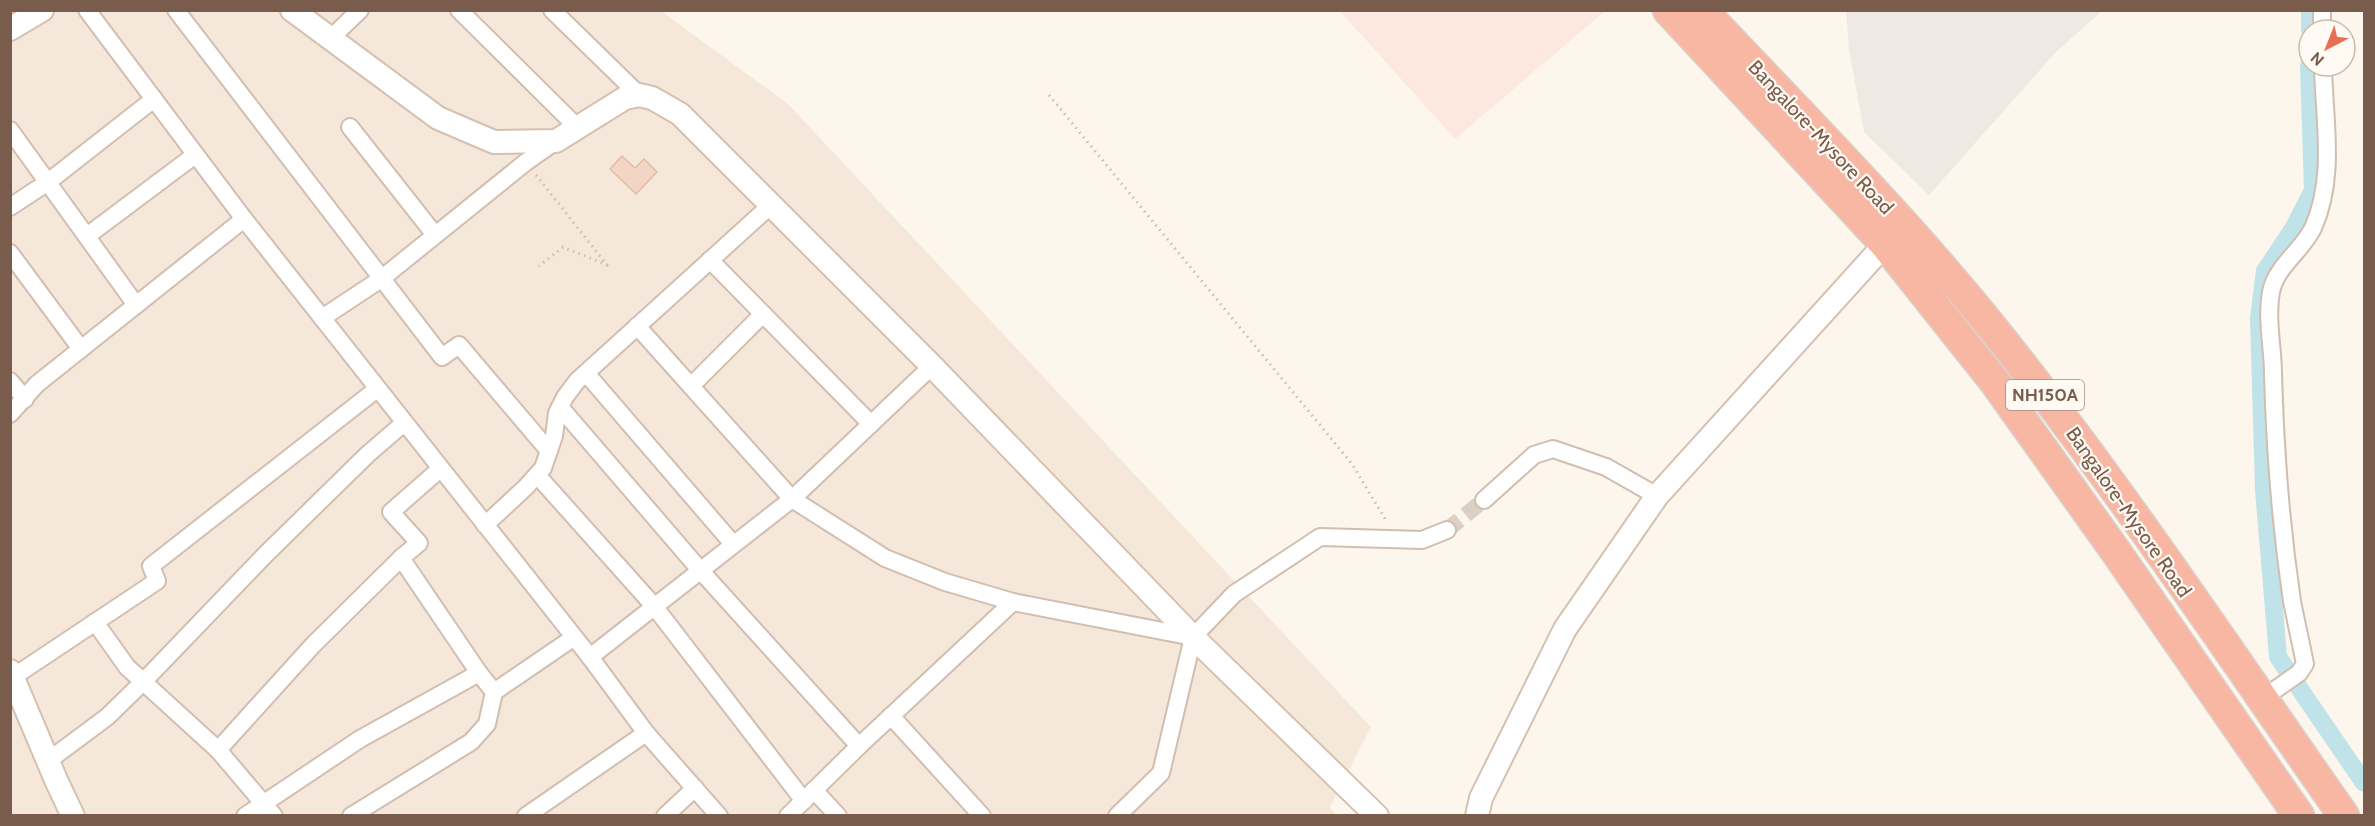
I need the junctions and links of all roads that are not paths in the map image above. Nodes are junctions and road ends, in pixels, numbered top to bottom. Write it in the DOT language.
graph roads {
  1 [pos="42,10"];
  2 [pos="87,10"];
  3 [pos="176,10"];
  4 [pos="292,10"];
  5 [pos="459,10"];
  6 [pos="552,10"];
  7 [pos="1668,10"];
  8 [pos="1702,10"];
  9 [pos="356,12"];
  10 [pos="10,29"];
  11 [pos="330,39"];
  12 [pos="2323,78"];
  13 [pos="639,95"];
  14 [pos="154,99"];
  15 [pos="350,127"];
  16 [pos="578,128"];
  17 [pos="10,130"];
  18 [pos="556,141"];
  19 [pos="195,155"];
  20 [pos="48,182"];
  21 [pos="771,205"];
  22 [pos="10,207"];
  23 [pos="244,219"];
  24 [pos="1894,234"];
  25 [pos="435,235"];
  26 [pos="87,236"];
  27 [pos="10,253"];
  28 [pos="710,260"];
  29 [pos="381,279"];
  30 [pos="136,305"];
  31 [pos="764,314"];
  32 [pos="322,318"];
  33 [pos="637,326"];
  34 [pos="81,349"];
  35 [pos="932,366"];
  36 [pos="586,373"];
  37 [pos="10,381"];
  38 [pos="691,386"];
  39 [pos="377,389"];
  40 [pos="25,399"];
  41 [pos="560,408"];
  42 [pos="10,414"];
  43 [pos="404,423"];
  44 [pos="871,424"];
  45 [pos="549,451"];
  46 [pos="440,469"];
  47 [pos="537,475"];
  48 [pos="1657,496"];
  49 [pos="792,499"];
  50 [pos="1484,500"];
  51 [pos="485,525"];
  52 [pos="1447,530"];
  53 [pos="733,544"];
  54 [pos="400,558"];
  55 [pos="700,570"];
  56 [pos="1012,602"];
  57 [pos="654,606"];
  58 [pos="95,622"];
  59 [pos="1193,637"];
  60 [pos="573,638"];
  61 [pos="590,657"];
  62 [pos="479,673"];
  63 [pos="12,674"];
  64 [pos="143,682"];
  65 [pos="2273,691"];
  66 [pos="494,692"];
  67 [pos="891,716"];
  68 [pos="646,733"];
  69 [pos="859,746"];
  70 [pos="218,750"];
  71 [pos="48,761"];
  72 [pos="695,788"];
  73 [pos="809,796"];
  74 [pos="269,809"];
  75 [pos="74,816"];
  76 [pos="245,816"];
  77 [pos="351,816"];
  78 [pos="526,816"];
  79 [pos="665,816"];
  80 [pos="719,816"];
  81 [pos="789,816"];
  82 [pos="838,816"];
  83 [pos="982,816"];
  84 [pos="1117,816"];
  85 [pos="1377,816"];
  86 [pos="1477,816"];
  87 [pos="2299,816"];
  88 [pos="2344,816"];
  1 -- 10 [label="street"];
  2 -- 14 [label="street"];
  3 -- 29 [label="street"];
  4 -- 11 [label="street"];
  5 -- 16 [label="street"];
  6 -- 13 [label="street"];
  7 -- 24 [label="highway, Bangalore-Mysore Road / NH150A"];
  8 -- 24 [label="highway, Bangalore-Mysore Road / NH150A"];
  9 -- 11 [label="street"];
  11 -- 18 [label="street"];
  12 -- 65 [label="street"];
  13 -- 16 [label="street"];
  13 -- 21 [label="street"];
  14 -- 19 [label="street"];
  14 -- 20 [label="street"];
  15 -- 25 [label="street"];
  16 -- 18 [label="street"];
  17 -- 20 [label="street"];
  18 -- 25 [label="street"];
  19 -- 23 [label="street"];
  19 -- 26 [label="street"];
  20 -- 22 [label="street"];
  20 -- 26 [label="street"];
  21 -- 28 [label="street"];
  21 -- 35 [label="street"];
  23 -- 30 [label="street"];
  23 -- 32 [label="street"];
  24 -- 48 [label="street"];
  24 -- 65 [label="highway, Bangalore-Mysore Road / NH150A"];
  24 -- 87 [label="highway, Bangalore-Mysore Road / NH150A"];
  25 -- 29 [label="street"];
  26 -- 30 [label="street"];
  27 -- 34 [label="street"];
  28 -- 31 [label="street"];
  28 -- 33 [label="street"];
  29 -- 32 [label="street"];
  29 -- 45 [label="street"];
  30 -- 34 [label="street"];
  31 -- 38 [label="street"];
  31 -- 44 [label="street"];
  32 -- 39 [label="street"];
  33 -- 36 [label="street"];
  33 -- 38 [label="street"];
  34 -- 40 [label="street"];
  35 -- 44 [label="street"];
  35 -- 59 [label="street"];
  36 -- 41 [label="street"];
  36 -- 53 [label="street"];
  37 -- 40 [label="street"];
  38 -- 49 [label="street"];
  39 -- 43 [label="street"];
  39 -- 58 [label="street"];
  40 -- 42 [label="street"];
  41 -- 45 [label="street"];
  41 -- 55 [label="street"];
  43 -- 46 [label="street"];
  43 -- 64 [label="street"];
  44 -- 49 [label="street"];
  45 -- 47 [label="street"];
  46 -- 51 [label="street"];
  46 -- 54 [label="street"];
  47 -- 51 [label="street"];
  47 -- 57 [label="street"];
  48 -- 50 [label="street"];
  48 -- 86 [label="street"];
  49 -- 53 [label="street"];
  49 -- 56 [label="street"];
  51 -- 60 [label="street"];
  52 -- 59 [label="street"];
  53 -- 55 [label="street"];
  54 -- 62 [label="street"];
  54 -- 70 [label="street"];
  55 -- 57 [label="street"];
  55 -- 69 [label="street"];
  56 -- 59 [label="street"];
  56 -- 67 [label="street"];
  57 -- 61 [label="street"];
  57 -- 73 [label="street"];
  58 -- 63 [label="street"];
  58 -- 64 [label="street"];
  59 -- 84 [label="street"];
  59 -- 85 [label="street"];
  60 -- 61 [label="street"];
  60 -- 66 [label="street"];
  61 -- 68 [label="street"];
  62 -- 66 [label="street"];
  62 -- 74 [label="street"];
  63 -- 71 [label="street"];
  64 -- 70 [label="street"];
  64 -- 71 [label="street"];
  65 -- 88 [label="highway, Bangalore-Mysore Road / NH150A"];
  66 -- 77 [label="street"];
  67 -- 69 [label="street"];
  67 -- 83 [label="street"];
  68 -- 72 [label="street"];
  68 -- 78 [label="street"];
  69 -- 73 [label="street"];
  70 -- 74 [label="street"];
  71 -- 75 [label="street"];
  72 -- 79 [label="street"];
  72 -- 80 [label="street"];
  73 -- 81 [label="street"];
  73 -- 82 [label="street"];
  74 -- 76 [label="street"];
}
